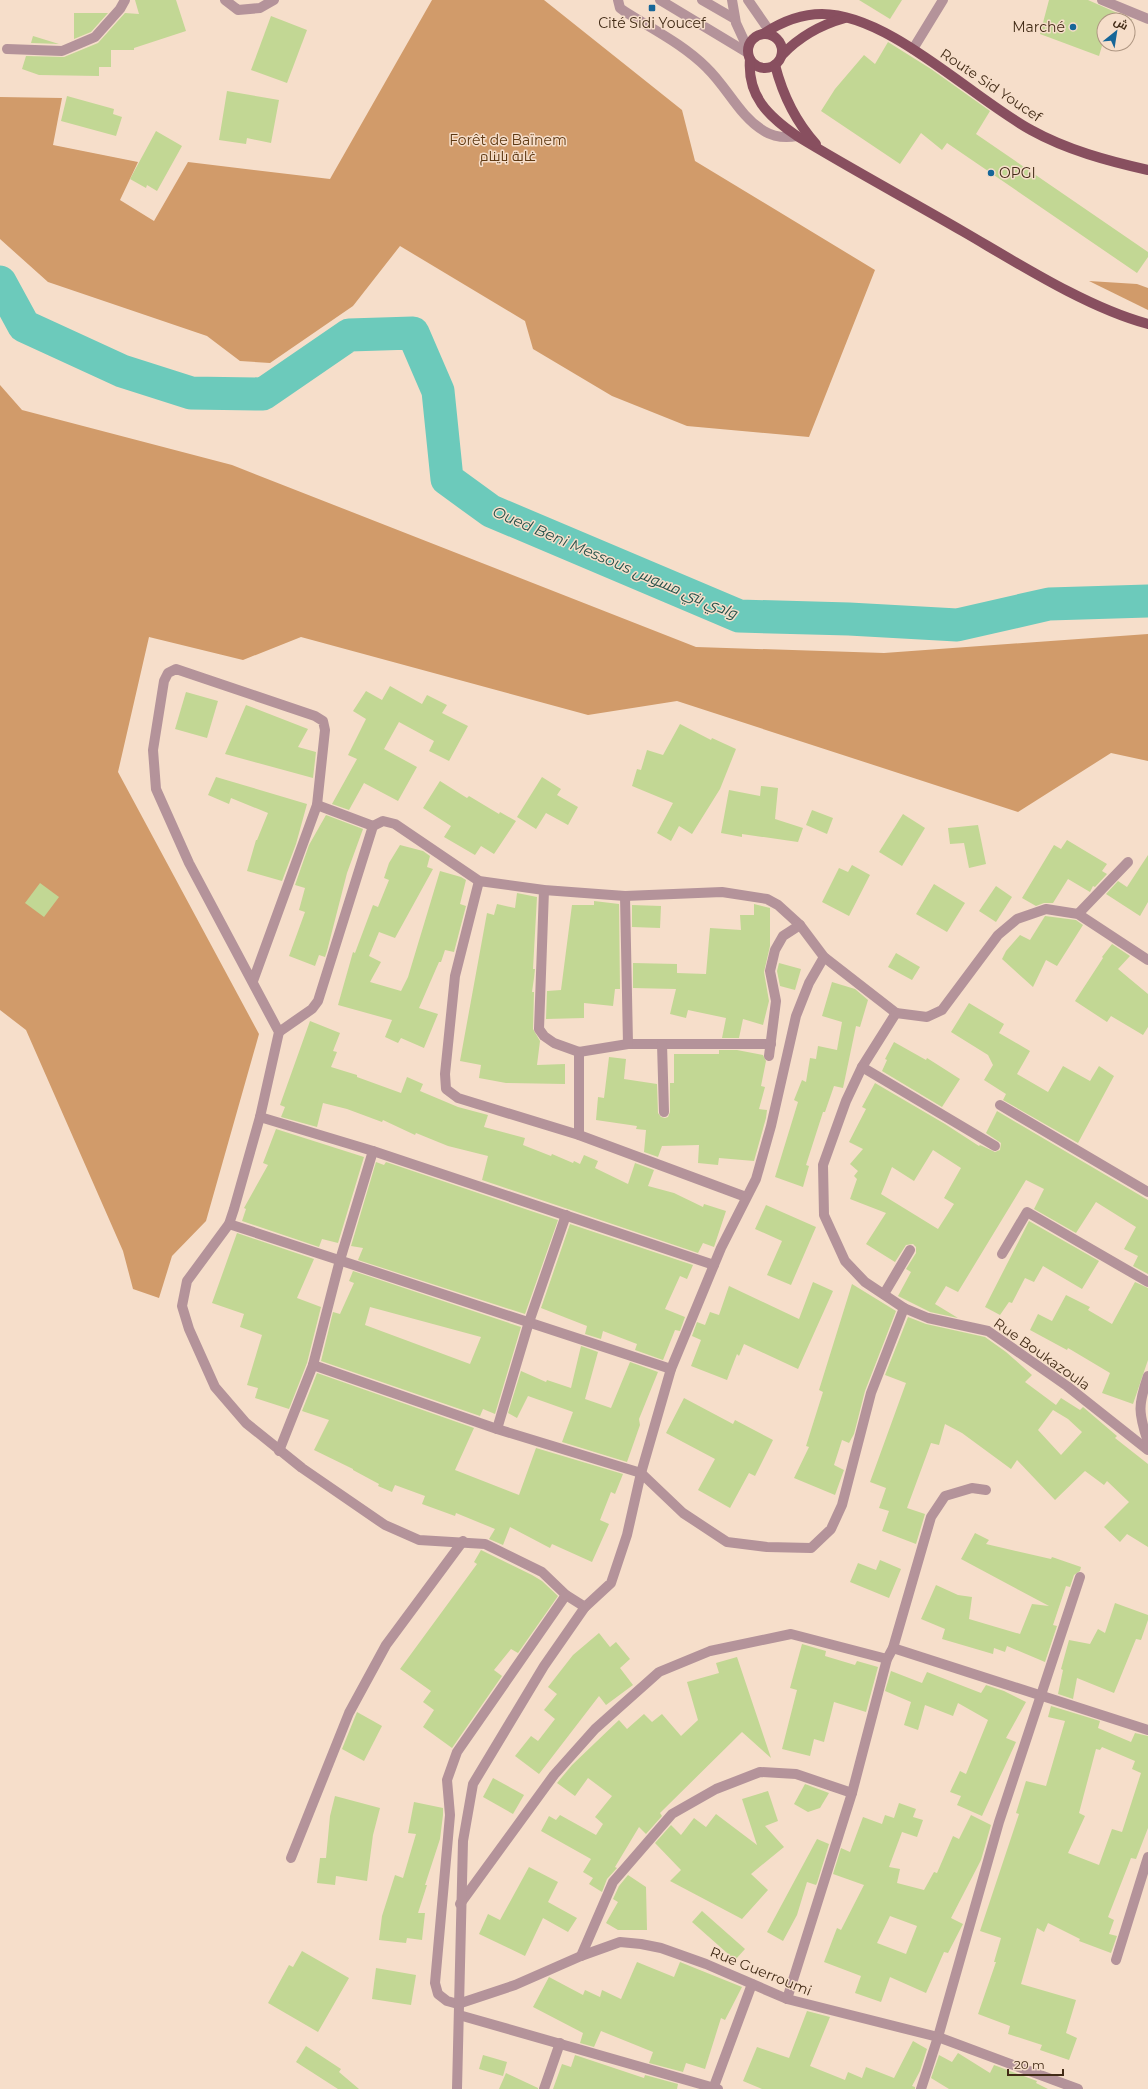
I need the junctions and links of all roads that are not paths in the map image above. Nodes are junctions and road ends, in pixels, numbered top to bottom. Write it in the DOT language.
graph roads {
  1 [pos="125,0"];
  2 [pos="225,0"];
  3 [pos="274,0"];
  4 [pos="618,0"];
  5 [pos="660,0"];
  6 [pos="702,0"];
  7 [pos="732,0"];
  8 [pos="748,0"];
  9 [pos="943,0"];
  10 [pos="1102,0"];
  11 [pos="847,17"];
  12 [pos="735,19"];
  13 [pos="1148,19"];
  14 [pos="768,33"];
  15 [pos="6,49"];
  16 [pos="913,49"];
  17 [pos="749,54"];
  18 [pos="782,55"];
  19 [pos="775,65"];
  20 [pos="796,136"];
  21 [pos="820,148"];
  22 [pos="1148,170"];
  23 [pos="1148,324"];
  24 [pos="316,805"];
  25 [pos="373,826"];
  26 [pos="1128,862"];
  27 [pos="479,881"];
  28 [pos="544,890"];
  29 [pos="625,896"];
  30 [pos="1078,914"];
  31 [pos="800,925"];
  32 [pos="824,957"];
  33 [pos="1148,960"];
  34 [pos="253,982"];
  35 [pos="896,1013"];
  36 [pos="279,1032"];
  37 [pos="628,1044"];
  38 [pos="662,1044"];
  39 [pos="771,1044"];
  40 [pos="579,1052"];
  41 [pos="769,1056"];
  42 [pos="862,1067"];
  43 [pos="1000,1105"];
  44 [pos="664,1112"];
  45 [pos="260,1118"];
  46 [pos="579,1135"];
  47 [pos="995,1146"];
  48 [pos="373,1151"];
  49 [pos="1148,1192"];
  50 [pos="746,1197"];
  51 [pos="566,1215"];
  52 [pos="229,1224"];
  53 [pos="910,1250"];
  54 [pos="1002,1254"];
  55 [pos="340,1260"];
  56 [pos="714,1265"];
  57 [pos="1148,1282"];
  58 [pos="884,1294"];
  59 [pos="904,1308"];
  60 [pos="530,1322"];
  61 [pos="314,1365"];
  62 [pos="671,1369"];
  63 [pos="1148,1376"];
  64 [pos="497,1429"];
  65 [pos="1148,1442"];
  66 [pos="1148,1450"];
  67 [pos="279,1451"];
  68 [pos="641,1474"];
  69 [pos="986,1490"];
  70 [pos="463,1541"];
  71 [pos="1080,1577"];
  72 [pos="566,1595"];
  73 [pos="585,1607"];
  74 [pos="893,1648"];
  75 [pos="888,1660"];
  76 [pos="1041,1696"];
  77 [pos="1148,1730"];
  78 [pos="852,1793"];
  79 [pos="1148,1857"];
  80 [pos="291,1858"];
  81 [pos="460,1904"];
  82 [pos="581,1956"];
  83 [pos="1116,1960"];
  84 [pos="752,1984"];
  85 [pos="787,1999"];
  86 [pos="458,2004"];
  87 [pos="459,2015"];
  88 [pos="938,2037"];
  89 [pos="560,2043"];
  90 [pos="714,2088"];
  91 [pos="456,2089"];
  92 [pos="544,2089"];
  93 [pos="920,2089"];
  94 [pos="1078,2089"];
  1 -- 15 [label="street"];
  2 -- 3 [label="street"];
  4 -- 20 [label="street"];
  5 -- 17 [label="street"];
  6 -- 12 [label="street"];
  7 -- 12 [label="street"];
  8 -- 14 [label="street"];
  9 -- 16 [label="street"];
  10 -- 13 [label="street"];
  11 -- 14 [label="main road, Route Sid Youcef"];
  11 -- 16 [label="main road, Route Sid Youcef"];
  11 -- 18 [label="main road"];
  12 -- 17 [label="street"];
  14 -- 17 [label="main road"];
  14 -- 18 [label="main road"];
  16 -- 22 [label="main road, Route Sid Youcef"];
  17 -- 19 [label="main road"];
  17 -- 20 [label="main road"];
  18 -- 19 [label="main road"];
  19 -- 21 [label="main road"];
  20 -- 21 [label="main road"];
  21 -- 23 [label="main road"];
  24 -- 25 [label="street"];
  24 -- 34 [label="street"];
  24 -- 34 [label="street"];
  25 -- 27 [label="street"];
  25 -- 36 [label="street"];
  26 -- 30 [label="street"];
  27 -- 28 [label="street"];
  27 -- 46 [label="street"];
  28 -- 29 [label="street"];
  28 -- 40 [label="street"];
  29 -- 31 [label="street"];
  29 -- 37 [label="street"];
  30 -- 33 [label="street"];
  30 -- 35 [label="street"];
  31 -- 32 [label="street"];
  31 -- 39 [label="street"];
  32 -- 35 [label="street"];
  32 -- 50 [label="street"];
  34 -- 36 [label="street"];
  35 -- 42 [label="street, Rue Boukazoula"];
  36 -- 45 [label="street"];
  37 -- 38 [label="street"];
  37 -- 40 [label="street"];
  38 -- 39 [label="street"];
  38 -- 44 [label="street"];
  39 -- 41 [label="street"];
  40 -- 46 [label="street"];
  42 -- 47 [label="street"];
  42 -- 58 [label="street, Rue Boukazoula"];
  43 -- 49 [label="street"];
  45 -- 48 [label="street"];
  45 -- 52 [label="street"];
  46 -- 50 [label="street"];
  48 -- 51 [label="street"];
  48 -- 55 [label="street"];
  50 -- 56 [label="street"];
  51 -- 56 [label="street"];
  51 -- 60 [label="street"];
  52 -- 55 [label="street"];
  52 -- 67 [label="street"];
  53 -- 58 [label="street"];
  54 -- 57 [label="street"];
  55 -- 60 [label="street"];
  55 -- 61 [label="street"];
  56 -- 62 [label="street"];
  58 -- 59 [label="street, Rue Boukazoula"];
  59 -- 66 [label="street, Rue Boukazoula"];
  59 -- 68 [label="street"];
  60 -- 62 [label="street"];
  60 -- 64 [label="street"];
  61 -- 64 [label="street"];
  61 -- 67 [label="street"];
  62 -- 68 [label="street"];
  63 -- 65 [label="street"];
  64 -- 68 [label="street"];
  67 -- 70 [label="street"];
  68 -- 73 [label="street"];
  69 -- 74 [label="street"];
  70 -- 72 [label="street"];
  70 -- 80 [label="street"];
  71 -- 76 [label="street"];
  72 -- 73 [label="street"];
  72 -- 86 [label="street"];
  73 -- 81 [label="street"];
  74 -- 75 [label="street"];
  74 -- 76 [label="street"];
  75 -- 78 [label="street"];
  75 -- 81 [label="street"];
  76 -- 77 [label="street"];
  76 -- 88 [label="street"];
  78 -- 82 [label="street"];
  78 -- 85 [label="street"];
  79 -- 83 [label="street"];
  81 -- 86 [label="street"];
  82 -- 84 [label="street, Rue Guerroumi"];
  82 -- 86 [label="street, Rue Guerroumi"];
  84 -- 85 [label="street, Rue Guerroumi"];
  84 -- 90 [label="street"];
  85 -- 88 [label="street, Rue Guerroumi"];
  86 -- 87 [label="street"];
  87 -- 89 [label="street"];
  87 -- 91 [label="street"];
  88 -- 93 [label="street"];
  88 -- 94 [label="street, Rue Guerroumi"];
  89 -- 90 [label="street"];
  89 -- 92 [label="street"];
}
